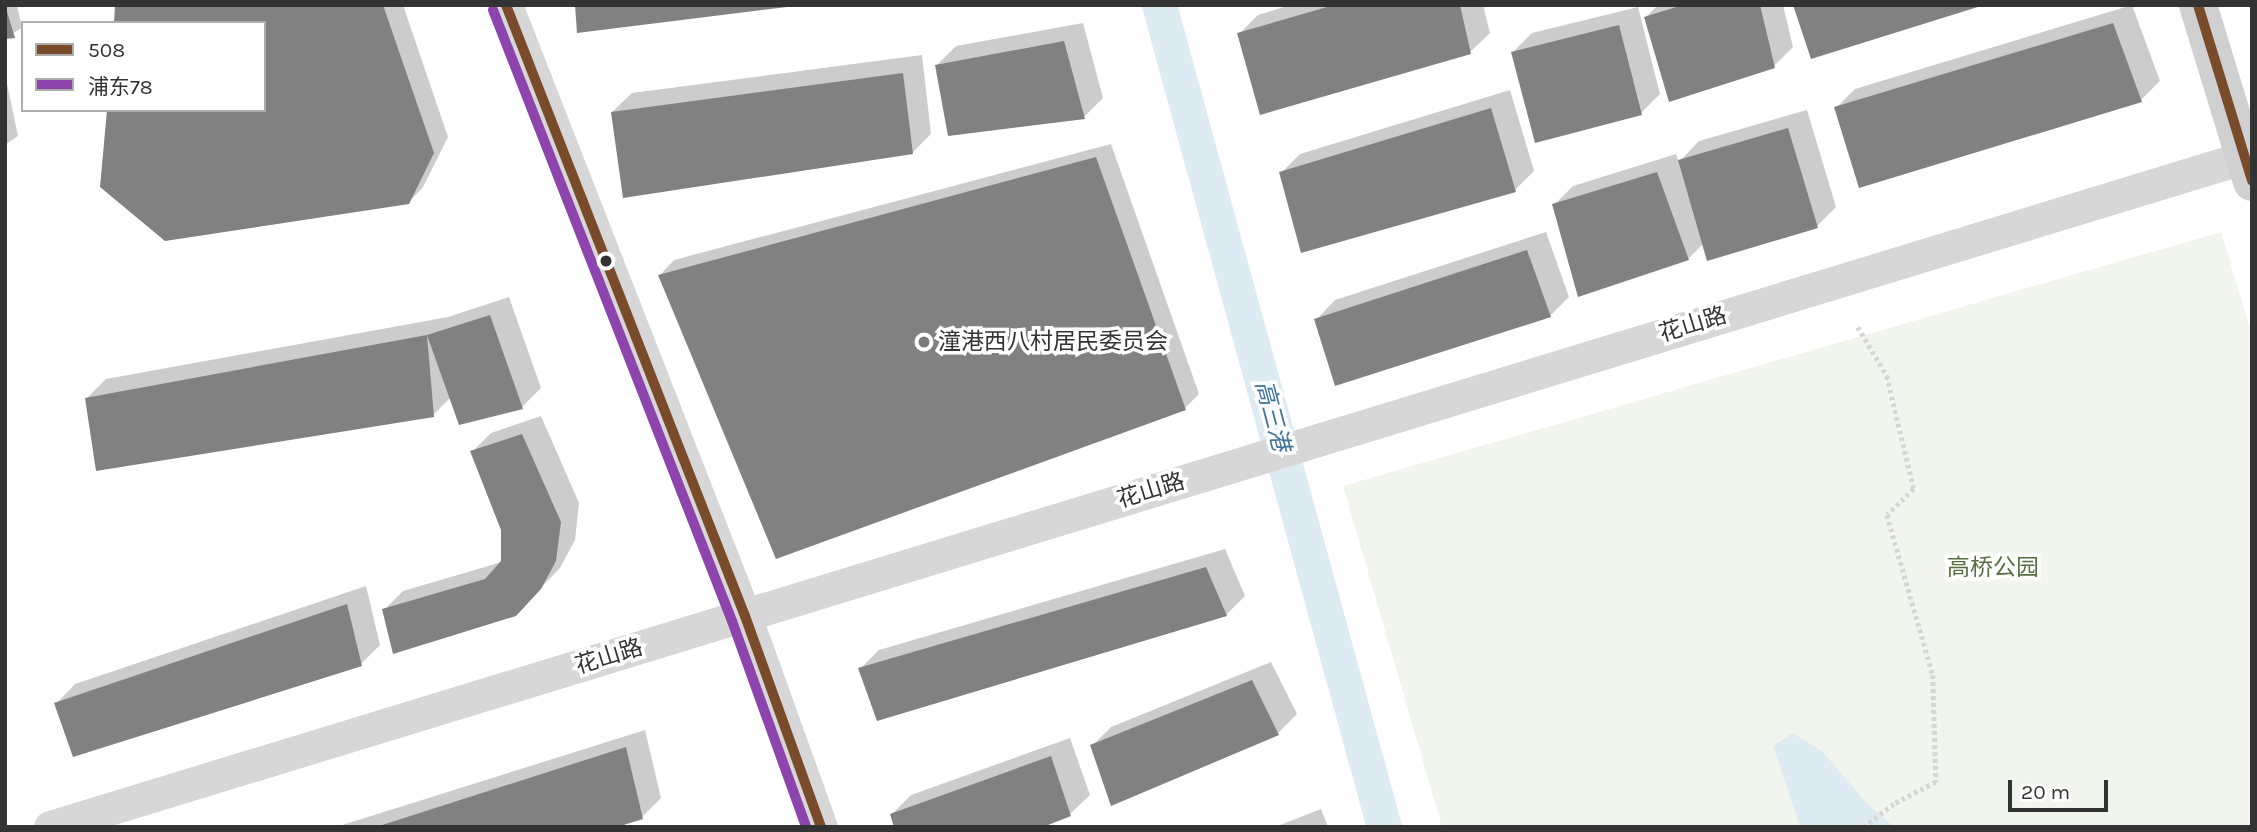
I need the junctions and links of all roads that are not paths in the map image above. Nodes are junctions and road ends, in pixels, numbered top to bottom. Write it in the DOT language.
graph roads {
  1 [pos="506,5"];
  2 [pos="2198,5"];
  3 [pos="2249,164"];
  4 [pos="745,615"];
  5 [pos="50,827"];
  6 [pos="821,827"];
  1 -- 4 [label="street"];
  2 -- 3 [label="main road"];
  3 -- 4 [label="street, 花山路"];
  4 -- 5 [label="street, 花山路"];
  4 -- 6 [label="street"];
}
